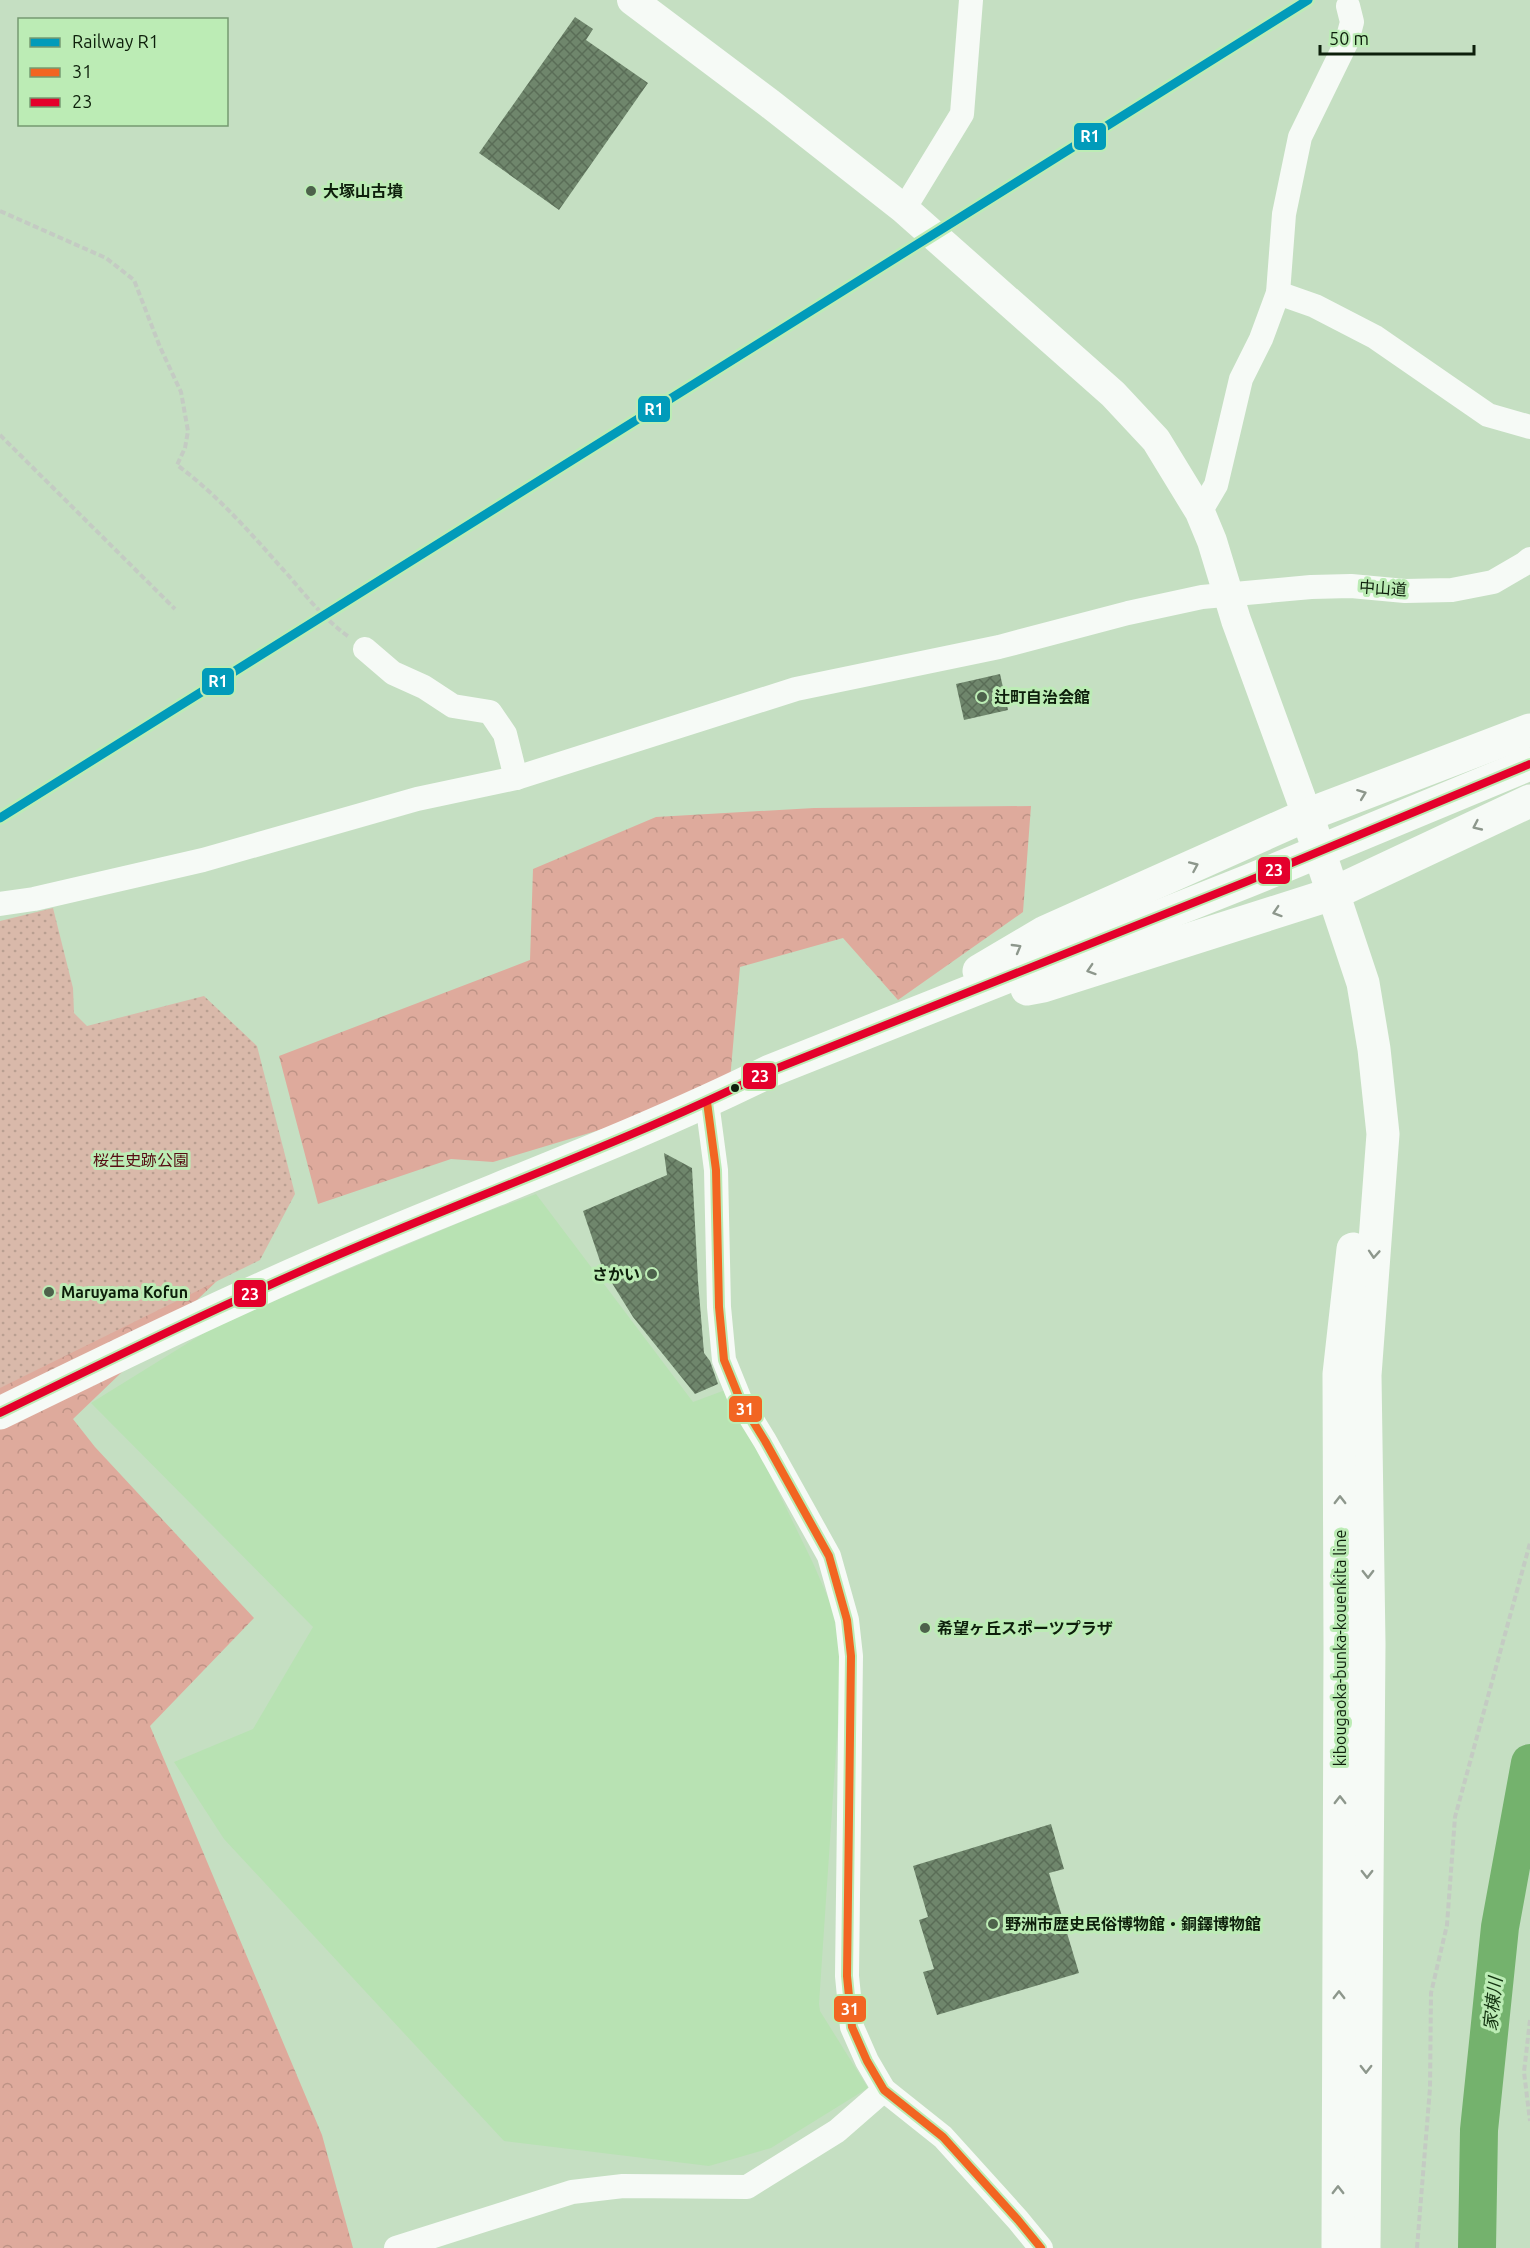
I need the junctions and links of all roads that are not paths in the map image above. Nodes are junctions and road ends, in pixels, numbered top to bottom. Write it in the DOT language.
graph roads {
  1 [pos="632,0"];
  2 [pos="971,0"];
  3 [pos="1348,6"];
  4 [pos="904,209"];
  5 [pos="1278,293"];
  6 [pos="1530,427"];
  7 [pos="1200,512"];
  8 [pos="1530,559"];
  9 [pos="1228,595"];
  10 [pos="365,649"];
  11 [pos="1530,730"];
  12 [pos="1530,764"];
  13 [pos="516,778"];
  14 [pos="1530,801"];
  15 [pos="1307,815"];
  16 [pos="1332,894"];
  17 [pos="0,904"];
  18 [pos="935,1006"];
  19 [pos="1374,1049"];
  20 [pos="707,1102"];
  21 [pos="0,1413"];
  22 [pos="884,2090"];
  23 [pos="396,2248"];
  24 [pos="1041,2248"];
  25 [pos="1338,2248"];
  26 [pos="1364,2248"];
  1 -- 4 [label="street"];
  2 -- 4 [label="street"];
  3 -- 5 [label="street"];
  4 -- 7 [label="street"];
  5 -- 6 [label="street"];
  5 -- 7 [label="street"];
  7 -- 9 [label="street"];
  8 -- 9 [label="street, 中山道"];
  9 -- 13 [label="street, 中山道"];
  9 -- 15 [label="street"];
  10 -- 13 [label="street"];
  15 -- 11 [label="main road, one-way"];
  12 -- 18 [label="main road"];
  13 -- 17 [label="street, 中山道"];
  14 -- 16 [label="main road, one-way"];
  15 -- 16 [label="main road, kibougaoka-bunka-kouenkita line"];
  18 -- 15 [label="main road, one-way"];
  16 -- 18 [label="main road, one-way"];
  16 -- 19 [label="main road, kibougaoka-bunka-kouenkita line"];
  18 -- 20 [label="main road"];
  25 -- 19 [label="main road, kibougaoka-bunka-kouenkita line, one-way"];
  19 -- 26 [label="main road, kibougaoka-bunka-kouenkita line, one-way"];
  20 -- 21 [label="main road"];
  20 -- 22 [label="street"];
  22 -- 23 [label="street"];
  22 -- 24 [label="street"];
}
